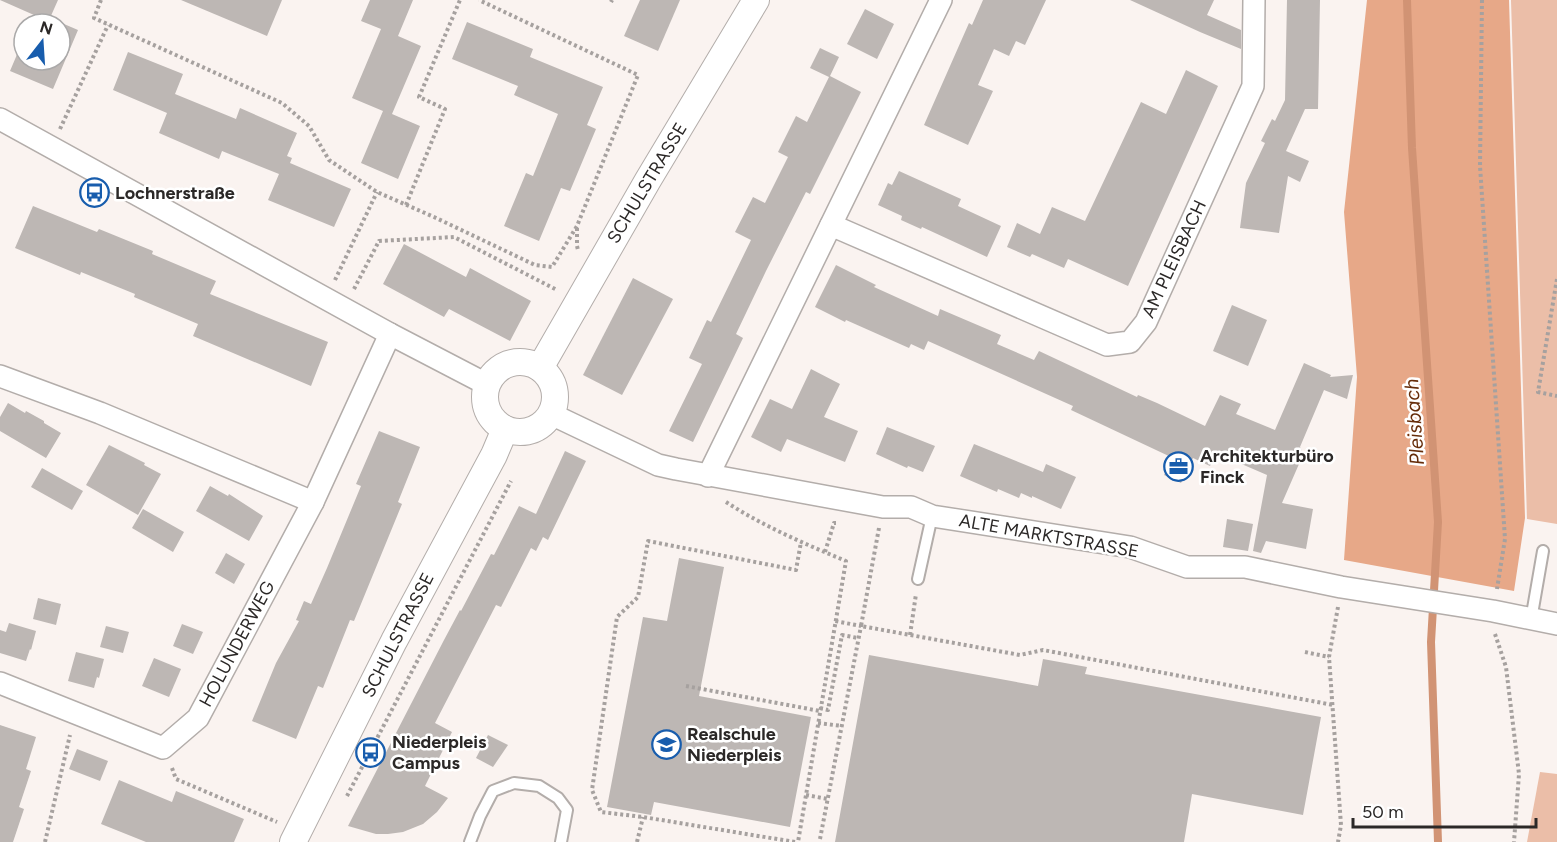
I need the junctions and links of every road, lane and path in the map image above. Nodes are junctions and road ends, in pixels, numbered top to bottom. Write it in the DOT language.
graph roads {
  1 [pos="101,0"];
  2 [pos="460,0"];
  3 [pos="479,0"];
  4 [pos="756,0"];
  5 [pos="941,0"];
  6 [pos="1254,0"];
  7 [pos="1482,0"];
  8 [pos="108,25"];
  9 [pos="0,119"];
  10 [pos="51,148"];
  11 [pos="377,192"];
  12 [pos="406,205"];
  13 [pos="831,225"];
  14 [pos="1557,279"];
  15 [pos="579,301"];
  16 [pos="335,304"];
  17 [pos="390,334"];
  18 [pos="540,368"];
  19 [pos="0,376"];
  20 [pos="488,385"];
  21 [pos="1557,396"];
  22 [pos="551,414"];
  23 [pos="505,429"];
  24 [pos="708,476"];
  25 [pos="513,477"];
  26 [pos="721,499"];
  27 [pos="313,502"];
  28 [pos="883,507"];
  29 [pos="932,516"];
  30 [pos="845,525"];
  31 [pos="801,542"];
  32 [pos="1543,551"];
  33 [pos="825,552"];
  34 [pos="918,579"];
  35 [pos="1341,587"];
  36 [pos="1486,610"];
  37 [pos="1531,620"];
  38 [pos="835,621"];
  39 [pos="1557,624"];
  40 [pos="861,626"];
  41 [pos="910,635"];
  42 [pos="858,638"];
  43 [pos="1305,652"];
  44 [pos="1329,657"];
  45 [pos="0,683"];
  46 [pos="686,686"];
  47 [pos="1333,705"];
  48 [pos="820,710"];
  49 [pos="818,723"];
  50 [pos="842,726"];
  51 [pos="70,734"];
  52 [pos="163,748"];
  53 [pos="806,795"];
  54 [pos="828,799"];
  55 [pos="344,802"];
  56 [pos="643,817"];
  57 [pos="277,822"];
  58 [pos="474,839"];
  59 [pos="820,839"];
  60 [pos="45,842"];
  61 [pos="293,842"];
  62 [pos="561,842"];
  63 [pos="637,842"];
  64 [pos="796,842"];
  65 [pos="1338,842"];
  66 [pos="1514,842"];
  1 -- 8 [label="path"];
  2 -- 12 [label="path"];
  3 -- 12 [label="path"];
  4 -- 15 [label="street, SCHULSTRASSE"];
  5 -- 13 [label="street"];
  6 -- 13 [label="street, AM PLEISBACH"];
  7 -- 36 [label="path"];
  8 -- 10 [label="path"];
  8 -- 11 [label="path"];
  9 -- 10 [label="street"];
  10 -- 16 [label="street"];
  11 -- 12 [label="path"];
  11 -- 16 [label="path"];
  13 -- 24 [label="street"];
  14 -- 21 [label="path"];
  15 -- 16 [label="path"];
  15 -- 18 [label="street, SCHULSTRASSE"];
  16 -- 17 [label="street"];
  17 -- 20 [label="street"];
  17 -- 27 [label="street, HOLUNDERWEG"];
  18 -- 20 [label="street"];
  18 -- 22 [label="street"];
  19 -- 27 [label="street"];
  20 -- 23 [label="street"];
  22 -- 23 [label="street"];
  22 -- 24 [label="street, ALTE MARKTSTRASSE"];
  23 -- 61 [label="street, SCHULSTRASSE"];
  24 -- 28 [label="street, ALTE MARKTSTRASSE"];
  25 -- 55 [label="path"];
  26 -- 31 [label="path"];
  27 -- 52 [label="street, HOLUNDERWEG"];
  28 -- 29 [label="street, ALTE MARKTSTRASSE"];
  28 -- 40 [label="path"];
  29 -- 34 [label="lane"];
  29 -- 35 [label="street, ALTE MARKTSTRASSE"];
  30 -- 33 [label="path"];
  31 -- 33 [label="path"];
  31 -- 56 [label="path"];
  32 -- 37 [label="lane"];
  33 -- 38 [label="path"];
  34 -- 41 [label="path"];
  35 -- 36 [label="street, ALTE MARKTSTRASSE"];
  35 -- 44 [label="path"];
  36 -- 37 [label="street, ALTE MARKTSTRASSE"];
  36 -- 66 [label="path"];
  37 -- 39 [label="street, ALTE MARKTSTRASSE"];
  38 -- 40 [label="path"];
  38 -- 48 [label="path"];
  40 -- 41 [label="path"];
  40 -- 42 [label="path"];
  41 -- 47 [label="path"];
  42 -- 48 [label="path"];
  42 -- 50 [label="path"];
  43 -- 44 [label="path"];
  44 -- 47 [label="path"];
  45 -- 52 [label="street"];
  46 -- 48 [label="path"];
  47 -- 65 [label="path"];
  48 -- 49 [label="path"];
  49 -- 50 [label="path"];
  49 -- 53 [label="path"];
  50 -- 54 [label="path"];
  51 -- 60 [label="path"];
  52 -- 57 [label="path"];
  53 -- 54 [label="path"];
  53 -- 64 [label="path"];
  54 -- 59 [label="path"];
  56 -- 63 [label="path"];
  56 -- 64 [label="path"];
  58 -- 62 [label="lane"];
}
